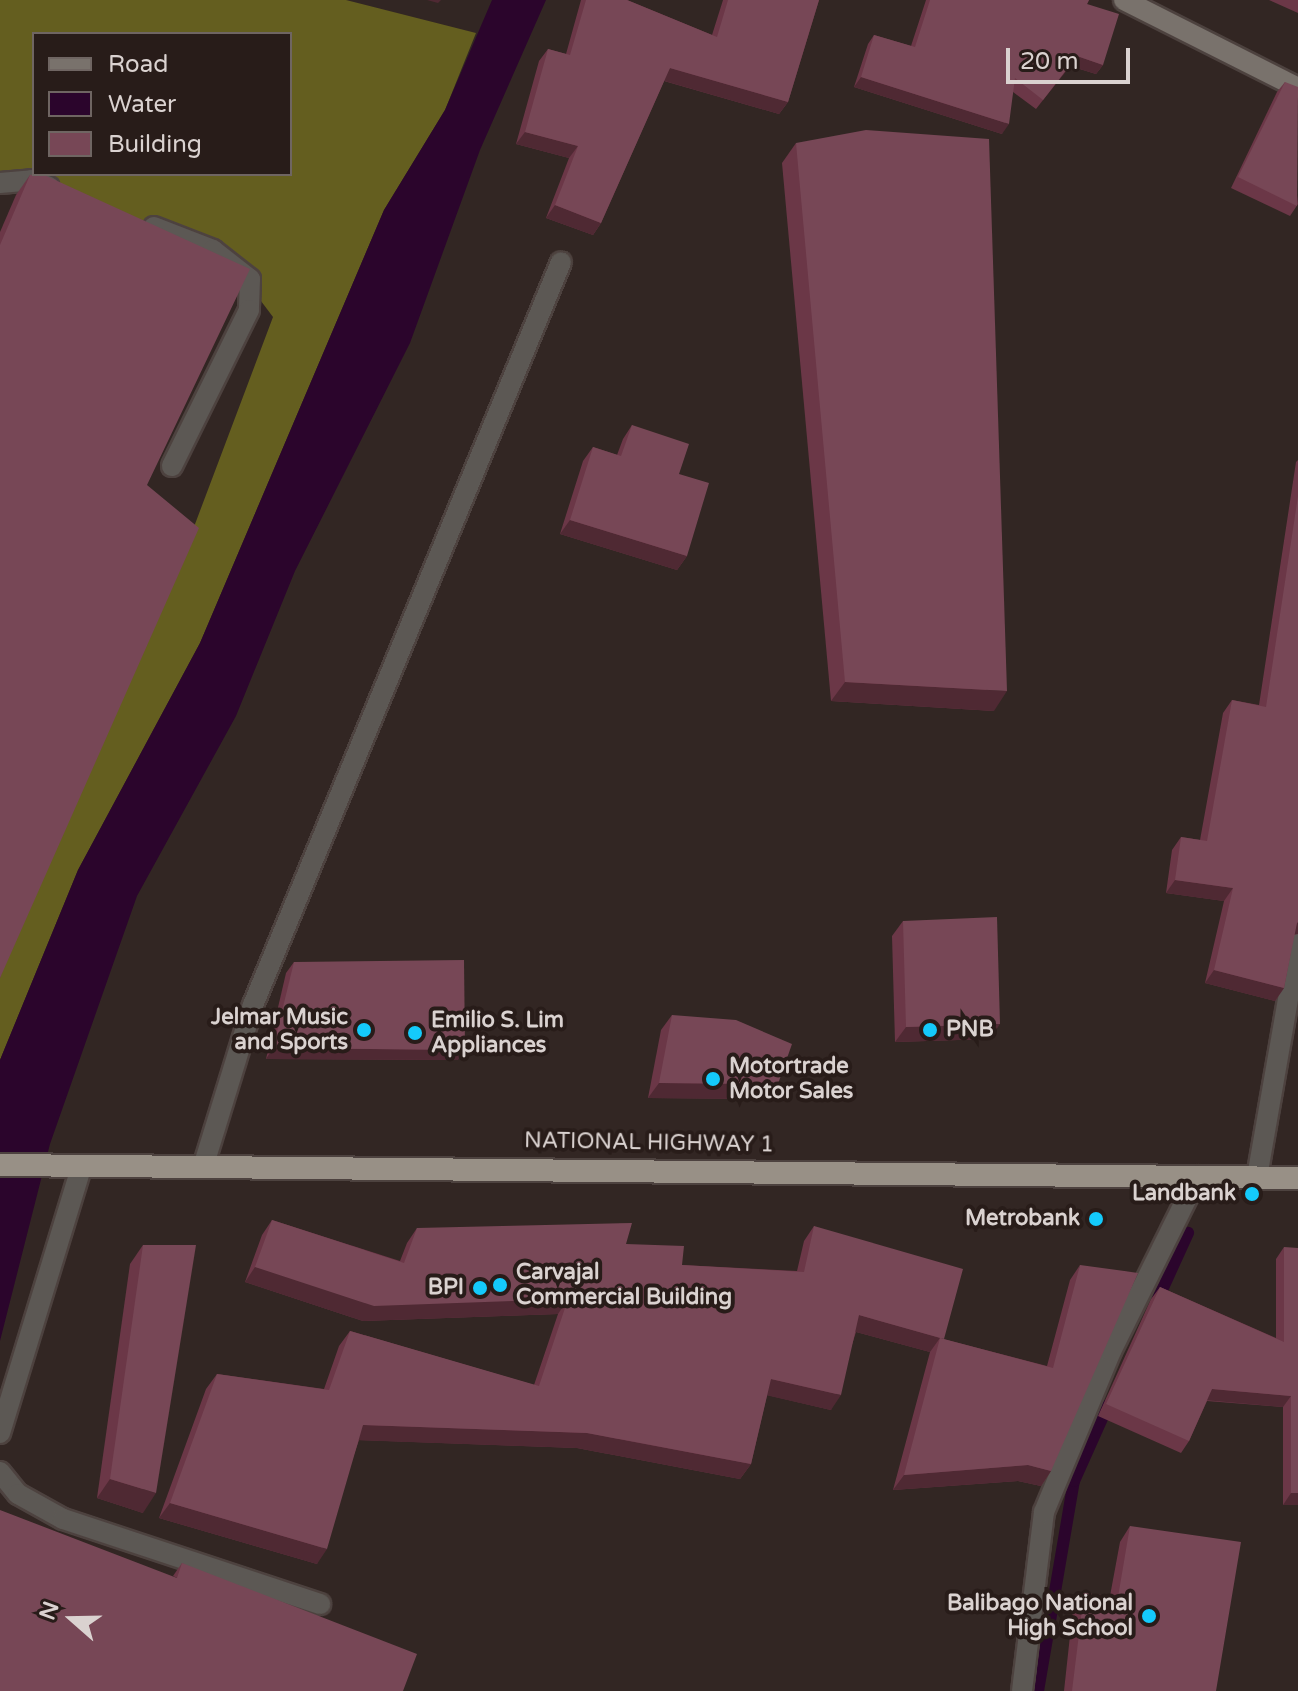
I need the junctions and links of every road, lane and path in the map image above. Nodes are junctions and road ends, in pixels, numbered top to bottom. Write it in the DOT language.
graph roads {
  1 [pos="1124,0"];
  2 [pos="1298,88"];
  3 [pos="0,183"];
  4 [pos="73,196"];
  5 [pos="129,217"];
  6 [pos="561,262"];
  7 [pos="172,466"];
  8 [pos="1298,943"];
  9 [pos="204,1164"];
  10 [pos="0,1165"];
  11 [pos="82,1165"];
  12 [pos="1198,1176"];
  13 [pos="1257,1177"];
  14 [pos="1298,1178"];
  15 [pos="0,1433"];
  16 [pos="0,1472"];
  17 [pos="320,1604"];
  18 [pos="1022,1691"];
  1 -- 2 [label="main road"];
  3 -- 4 [label="street"];
  5 -- 7 [label="street"];
  6 -- 9 [label="street"];
  8 -- 13 [label="street"];
  9 -- 11 [label="highway, NATIONAL HIGHWAY 1"];
  9 -- 12 [label="highway, NATIONAL HIGHWAY 1"];
  10 -- 11 [label="highway, NATIONAL HIGHWAY 1"];
  11 -- 15 [label="street"];
  12 -- 13 [label="highway, NATIONAL HIGHWAY 1"];
  12 -- 18 [label="street"];
  13 -- 14 [label="highway, NATIONAL HIGHWAY 1"];
  16 -- 17 [label="street"];
}
